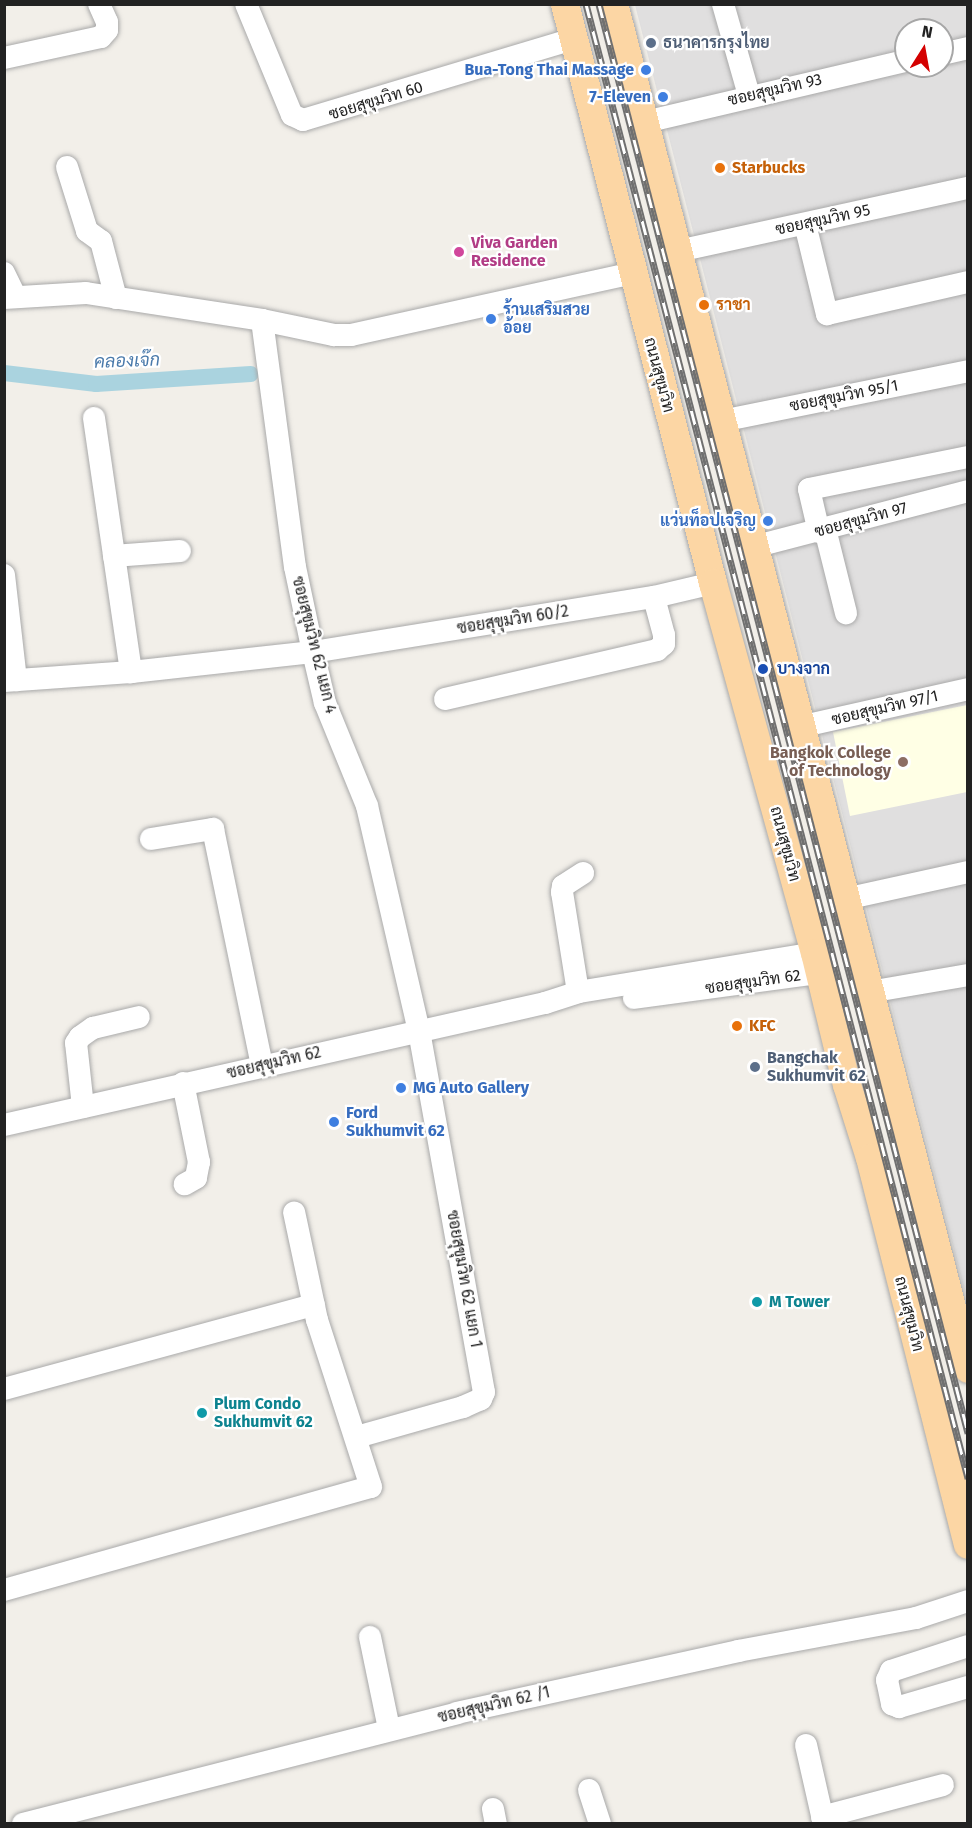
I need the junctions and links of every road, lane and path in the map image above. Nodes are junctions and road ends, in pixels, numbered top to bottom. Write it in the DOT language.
graph roads {
  1 [pos="99,4"];
  2 [pos="246,4"];
  3 [pos="565,4"];
  4 [pos="614,4"];
  5 [pos="723,4"];
  6 [pos="573,39"];
  7 [pos="4,58"];
  8 [pos="894,65"];
  9 [pos="749,95"];
  10 [pos="645,122"];
  11 [pos="67,167"];
  12 [pos="968,188"];
  13 [pos="805,224"];
  14 [pos="678,251"];
  15 [pos="4,273"];
  16 [pos="633,273"];
  17 [pos="968,282"];
  18 [pos="10,297"];
  19 [pos="116,298"];
  20 [pos="262,320"];
  21 [pos="968,371"];
  22 [pos="94,418"];
  23 [pos="721,421"];
  24 [pos="968,457"];
  25 [pos="968,491"];
  26 [pos="822,531"];
  27 [pos="753,547"];
  28 [pos="180,551"];
  29 [pos="114,555"];
  30 [pos="4,575"];
  31 [pos="713,583"];
  32 [pos="654,597"];
  33 [pos="846,613"];
  34 [pos="313,652"];
  35 [pos="131,672"];
  36 [pos="10,680"];
  37 [pos="968,689"];
  38 [pos="445,699"];
  39 [pos="803,726"];
  40 [pos="151,839"];
  41 [pos="968,872"];
  42 [pos="583,873"];
  43 [pos="845,898"];
  44 [pos="859,955"];
  45 [pos="817,963"];
  46 [pos="968,975"];
  47 [pos="578,992"];
  48 [pos="869,992"];
  49 [pos="545,1003"];
  50 [pos="139,1017"];
  51 [pos="419,1031"];
  52 [pos="255,1066"];
  53 [pos="183,1083"];
  54 [pos="83,1107"];
  55 [pos="4,1125"];
  56 [pos="185,1184"];
  57 [pos="294,1212"];
  58 [pos="314,1305"];
  59 [pos="968,1370"];
  60 [pos="4,1389"];
  61 [pos="357,1437"];
  62 [pos="968,1545"];
  63 [pos="4,1590"];
  64 [pos="968,1601"];
  65 [pos="370,1637"];
  66 [pos="968,1646"];
  67 [pos="968,1687"];
  68 [pos="389,1729"];
  69 [pos="806,1745"];
  70 [pos="943,1785"];
  71 [pos="589,1790"];
  72 [pos="823,1820"];
  73 [pos="23,1824"];
  74 [pos="600,1824"];
  1 -- 7 [label="street"];
  2 -- 6 [label="street, ซอยสุขุมวิท 60"];
  3 -- 6 [label="main road, ถนนสุขุมวิท"];
  4 -- 10 [label="main road"];
  5 -- 9 [label="street"];
  6 -- 16 [label="main road, ถนนสุขุมวิท"];
  8 -- 9 [label="street, ซอยสุขุมวิท 93"];
  9 -- 10 [label="street, ซอยสุขุมวิท 93"];
  10 -- 14 [label="main road"];
  11 -- 19 [label="street"];
  12 -- 13 [label="street, ซอยสุขุมวิท 95"];
  13 -- 14 [label="street, ซอยสุขุมวิท 95"];
  13 -- 17 [label="street"];
  14 -- 23 [label="main road"];
  15 -- 18 [label="street"];
  16 -- 20 [label="street"];
  16 -- 31 [label="main road, ถนนสุขุมวิท"];
  18 -- 19 [label="street"];
  19 -- 20 [label="street"];
  20 -- 34 [label="street, ซอยสุขุมวิท 62 แยก 4"];
  21 -- 23 [label="street, ซอยสุขุมวิท 95/1"];
  22 -- 29 [label="street"];
  23 -- 27 [label="main road"];
  24 -- 26 [label="street"];
  25 -- 26 [label="street, ซอยสุขุมวิท 97"];
  26 -- 27 [label="street, ซอยสุขุมวิท 97"];
  26 -- 33 [label="street"];
  27 -- 39 [label="main road"];
  28 -- 29 [label="street"];
  29 -- 35 [label="street"];
  30 -- 36 [label="street"];
  31 -- 32 [label="street, ซอยสุขุมวิท 60/2"];
  31 -- 45 [label="main road, ถนนสุขุมวิท"];
  32 -- 34 [label="street, ซอยสุขุมวิท 60/2"];
  32 -- 38 [label="street"];
  34 -- 35 [label="street, ซอยสุขุมวิท 60/2"];
  34 -- 51 [label="street, ซอยสุขุมวิท 62 แยก 4"];
  35 -- 36 [label="street, ซอยสุขุมวิท 60/2"];
  37 -- 39 [label="street, ซอยสุขุมวิท 97/1"];
  39 -- 43 [label="main road"];
  40 -- 52 [label="street"];
  41 -- 43 [label="street"];
  42 -- 47 [label="street"];
  43 -- 44 [label="main road"];
  44 -- 45 [label="main road"];
  44 -- 48 [label="main road"];
  45 -- 47 [label="street, ซอยสุขุมวิท 62"];
  45 -- 49 [label="street, ซอยสุขุมวิท 62"];
  45 -- 62 [label="main road, ถนนสุขุมวิท"];
  46 -- 48 [label="street"];
  47 -- 49 [label="street, ซอยสุขุมวิท 62"];
  48 -- 59 [label="main road"];
  49 -- 51 [label="street, ซอยสุขุมวิท 62"];
  50 -- 54 [label="street"];
  51 -- 52 [label="street, ซอยสุขุมวิท 62"];
  51 -- 61 [label="street, ซอยสุขุมวิท 62 แยก 1"];
  52 -- 53 [label="street, ซอยสุขุมวิท 62"];
  53 -- 54 [label="street, ซอยสุขุมวิท 62"];
  53 -- 56 [label="street"];
  54 -- 55 [label="street, ซอยสุขุมวิท 62"];
  57 -- 58 [label="street"];
  58 -- 60 [label="street"];
  58 -- 61 [label="street"];
  61 -- 63 [label="street"];
  64 -- 68 [label="street, ซอยสุขุมวิท 62 /1"];
  65 -- 68 [label="street"];
  66 -- 67 [label="street"];
  68 -- 73 [label="street, ซอยสุขุมวิท 62 /1"];
  69 -- 72 [label="street"];
  70 -- 72 [label="street"];
  71 -- 74 [label="street"];
}
